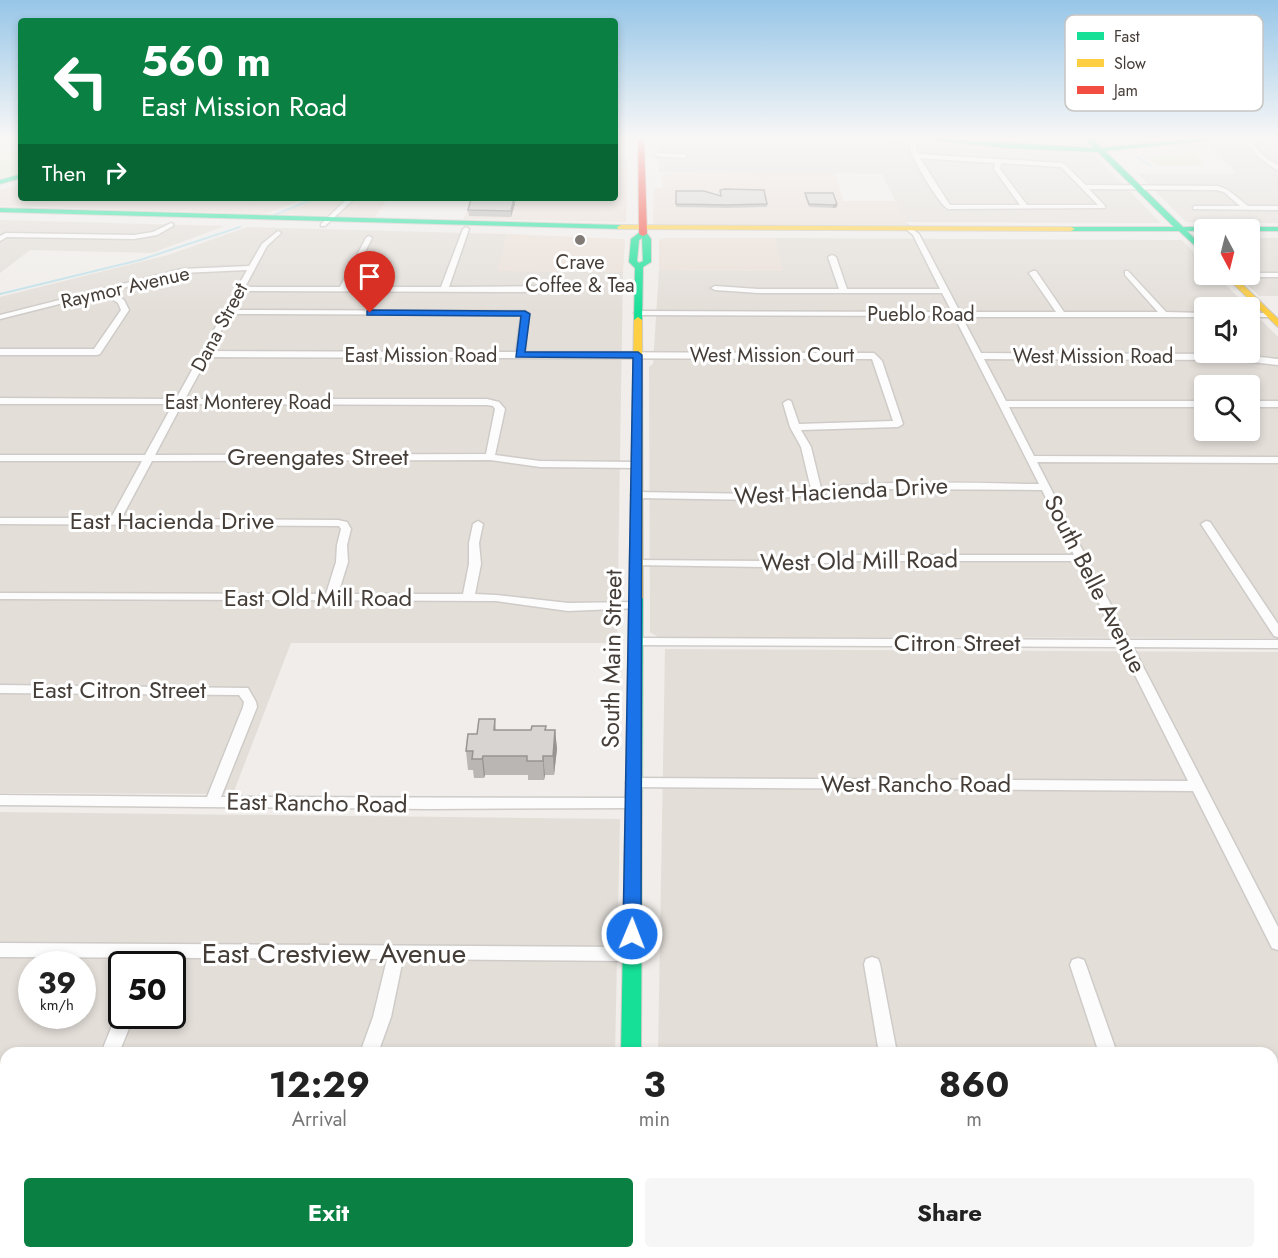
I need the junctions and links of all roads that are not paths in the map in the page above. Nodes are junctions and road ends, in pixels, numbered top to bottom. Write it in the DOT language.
graph roads {
  1 [pos="643,196"];
  2 [pos="939,196"];
  3 [pos="1017,196"];
  4 [pos="1093,196"];
  5 [pos="1146,196"];
  6 [pos="1232,196"];
  7 [pos="349,201"];
  8 [pos="1026,208"];
  9 [pos="1195,208"];
  10 [pos="1246,208"];
  11 [pos="1278,208"];
  12 [pos="0,210"];
  13 [pos="0,216"];
  14 [pos="325,222"];
  15 [pos="171,225"];
  16 [pos="553,226"];
  17 [pos="466,229"];
  18 [pos="1278,229"];
  19 [pos="643,231"];
  20 [pos="912,231"];
  21 [pos="1182,232"];
  22 [pos="278,233"];
  23 [pos="1194,233"];
  24 [pos="1260,234"];
  25 [pos="1278,234"];
  26 [pos="3,237"];
  27 [pos="369,238"];
  28 [pos="1194,243"];
  29 [pos="832,257"];
  30 [pos="251,268"];
  31 [pos="1033,273"];
  32 [pos="1128,273"];
  33 [pos="1260,275"];
  34 [pos="1278,275"];
  35 [pos="1238,285"];
  36 [pos="562,288"];
  37 [pos="715,288"];
  38 [pos="104,290"];
  39 [pos="240,290"];
  40 [pos="342,290"];
  41 [pos="444,290"];
  42 [pos="844,291"];
  43 [pos="946,291"];
  44 [pos="227,312"];
  45 [pos="638,314"];
  46 [pos="958,314"];
  47 [pos="1062,315"];
  48 [pos="1164,315"];
  49 [pos="1194,315"];
  50 [pos="0,316"];
  51 [pos="1273,319"];
  52 [pos="0,352"];
  53 [pos="205,354"];
  54 [pos="520,355"];
  55 [pos="638,355"];
  56 [pos="979,356"];
  57 [pos="1278,362"];
  58 [pos="179,401"];
  59 [pos="0,402"];
  60 [pos="788,403"];
  61 [pos="1003,404"];
  62 [pos="1194,404"];
  63 [pos="1260,404"];
  64 [pos="1278,404"];
  65 [pos="795,427"];
  66 [pos="150,456"];
  67 [pos="490,457"];
  68 [pos="0,458"];
  69 [pos="1031,459"];
  70 [pos="1278,460"];
  71 [pos="636,465"];
  72 [pos="1046,487"];
  73 [pos="817,492"];
  74 [pos="636,495"];
  75 [pos="0,520"];
  76 [pos="115,520"];
  77 [pos="478,524"];
  78 [pos="1206,524"];
  79 [pos="1082,558"];
  80 [pos="636,563"];
  81 [pos="0,596"];
  82 [pos="331,598"];
  83 [pos="468,598"];
  84 [pos="635,606"];
  85 [pos="1278,633"];
  86 [pos="635,642"];
  87 [pos="1125,644"];
  88 [pos="1278,644"];
  89 [pos="0,689"];
  90 [pos="633,783"];
  91 [pos="1198,786"];
  92 [pos="0,800"];
  93 [pos="212,802"];
  94 [pos="633,803"];
  95 [pos="1278,943"];
  96 [pos="0,950"];
  97 [pos="396,954"];
  98 [pos="631,954"];
  99 [pos="108,956"];
  100 [pos="186,957"];
  101 [pos="872,964"];
  102 [pos="1078,965"];
  103 [pos="120,1029"];
  104 [pos="112,1047"];
  105 [pos="371,1047"];
  106 [pos="630,1047"];
  107 [pos="887,1047"];
  108 [pos="1106,1047"];
  1 -- 19 [label="main road, South Main Street"];
  2 -- 8 [label="street"];
  3 -- 8 [label="street"];
  4 -- 8 [label="street"];
  5 -- 21 [label="main road"];
  6 -- 10 [label="street"];
  7 -- 14 [label="street"];
  9 -- 10 [label="street"];
  10 -- 11 [label="street"];
  12 -- 14 [label="main road"];
  13 -- 14 [label="main road"];
  14 -- 16 [label="main road"];
  14 -- 17 [label="main road"];
  15 -- 26 [label="street"];
  16 -- 17 [label="main road"];
  16 -- 19 [label="main road"];
  17 -- 19 [label="main road"];
  17 -- 41 [label="street"];
  18 -- 21 [label="main road"];
  19 -- 20 [label="main road"];
  19 -- 45 [label="main road, South Main Street"];
  20 -- 21 [label="main road"];
  20 -- 43 [label="street, South Belle Avenue"];
  21 -- 23 [label="main road"];
  21 -- 28 [label="main road"];
  22 -- 30 [label="street, Dana Street"];
  24 -- 25 [label="main road"];
  27 -- 40 [label="street"];
  29 -- 42 [label="street"];
  30 -- 38 [label="street, Raymor Avenue"];
  30 -- 39 [label="street, Dana Street"];
  31 -- 47 [label="street"];
  32 -- 48 [label="street"];
  33 -- 34 [label="street"];
  35 -- 51 [label="main road"];
  36 -- 41 [label="street"];
  37 -- 42 [label="street"];
  38 -- 50 [label="street, Raymor Avenue"];
  38 -- 52 [label="street"];
  39 -- 40 [label="street"];
  39 -- 44 [label="street, Dana Street"];
  40 -- 41 [label="street"];
  42 -- 43 [label="street"];
  43 -- 46 [label="street, South Belle Avenue"];
  44 -- 53 [label="street, Dana Street"];
  44 -- 54 [label="street"];
  45 -- 46 [label="street, Pueblo Road"];
  45 -- 55 [label="main road, South Main Street"];
  46 -- 47 [label="street, Pueblo Road"];
  46 -- 56 [label="street, South Belle Avenue"];
  47 -- 48 [label="street, Pueblo Road"];
  48 -- 49 [label="street, Pueblo Road"];
  53 -- 54 [label="street, East Mission Road"];
  53 -- 58 [label="street, Dana Street"];
  54 -- 55 [label="street, East Mission Road"];
  55 -- 65 [label="street, West Mission Court"];
  55 -- 71 [label="main road, South Main Street"];
  56 -- 57 [label="street, West Mission Road"];
  56 -- 61 [label="street, South Belle Avenue"];
  58 -- 59 [label="street, East Monterey Road"];
  58 -- 66 [label="street, Dana Street"];
  58 -- 67 [label="street, East Monterey Road"];
  60 -- 65 [label="street"];
  61 -- 62 [label="street"];
  61 -- 69 [label="street, South Belle Avenue"];
  63 -- 64 [label="street"];
  65 -- 73 [label="street"];
  66 -- 67 [label="street, Greengates Street"];
  66 -- 68 [label="street, Greengates Street"];
  66 -- 76 [label="street, Dana Street"];
  67 -- 71 [label="street, Greengates Street"];
  69 -- 70 [label="street"];
  69 -- 72 [label="street, South Belle Avenue"];
  71 -- 74 [label="main road, South Main Street"];
  72 -- 73 [label="street, West Hacienda Drive"];
  72 -- 79 [label="street, South Belle Avenue"];
  73 -- 74 [label="street, West Hacienda Drive"];
  74 -- 80 [label="main road, South Main Street"];
  75 -- 76 [label="street, East Hacienda Drive"];
  76 -- 82 [label="street, East Hacienda Drive"];
  77 -- 83 [label="street"];
  78 -- 85 [label="street"];
  79 -- 80 [label="street, West Old Mill Road"];
  79 -- 87 [label="street, South Belle Avenue"];
  80 -- 84 [label="main road, South Main Street"];
  81 -- 82 [label="street, East Old Mill Road"];
  82 -- 83 [label="street, East Old Mill Road"];
  83 -- 84 [label="street, East Old Mill Road"];
  84 -- 86 [label="main road, South Main Street"];
  86 -- 87 [label="street, Citron Street"];
  86 -- 90 [label="main road, South Main Street"];
  87 -- 88 [label="street, Citron Street"];
  87 -- 91 [label="street, South Belle Avenue"];
  89 -- 93 [label="street, East Citron Street"];
  90 -- 91 [label="street, West Rancho Road"];
  90 -- 94 [label="main road, South Main Street"];
  91 -- 95 [label="street, South Belle Avenue"];
  92 -- 93 [label="street, East Rancho Road"];
  93 -- 94 [label="street, East Rancho Road"];
  94 -- 98 [label="main road, South Main Street"];
  96 -- 99 [label="street, East Crestview Avenue"];
  97 -- 98 [label="street, East Crestview Avenue"];
  97 -- 100 [label="street, East Crestview Avenue"];
  97 -- 105 [label="street"];
  98 -- 106 [label="main road, South Main Street"];
  101 -- 107 [label="street"];
  102 -- 108 [label="street"];
  103 -- 104 [label="street"];
}
